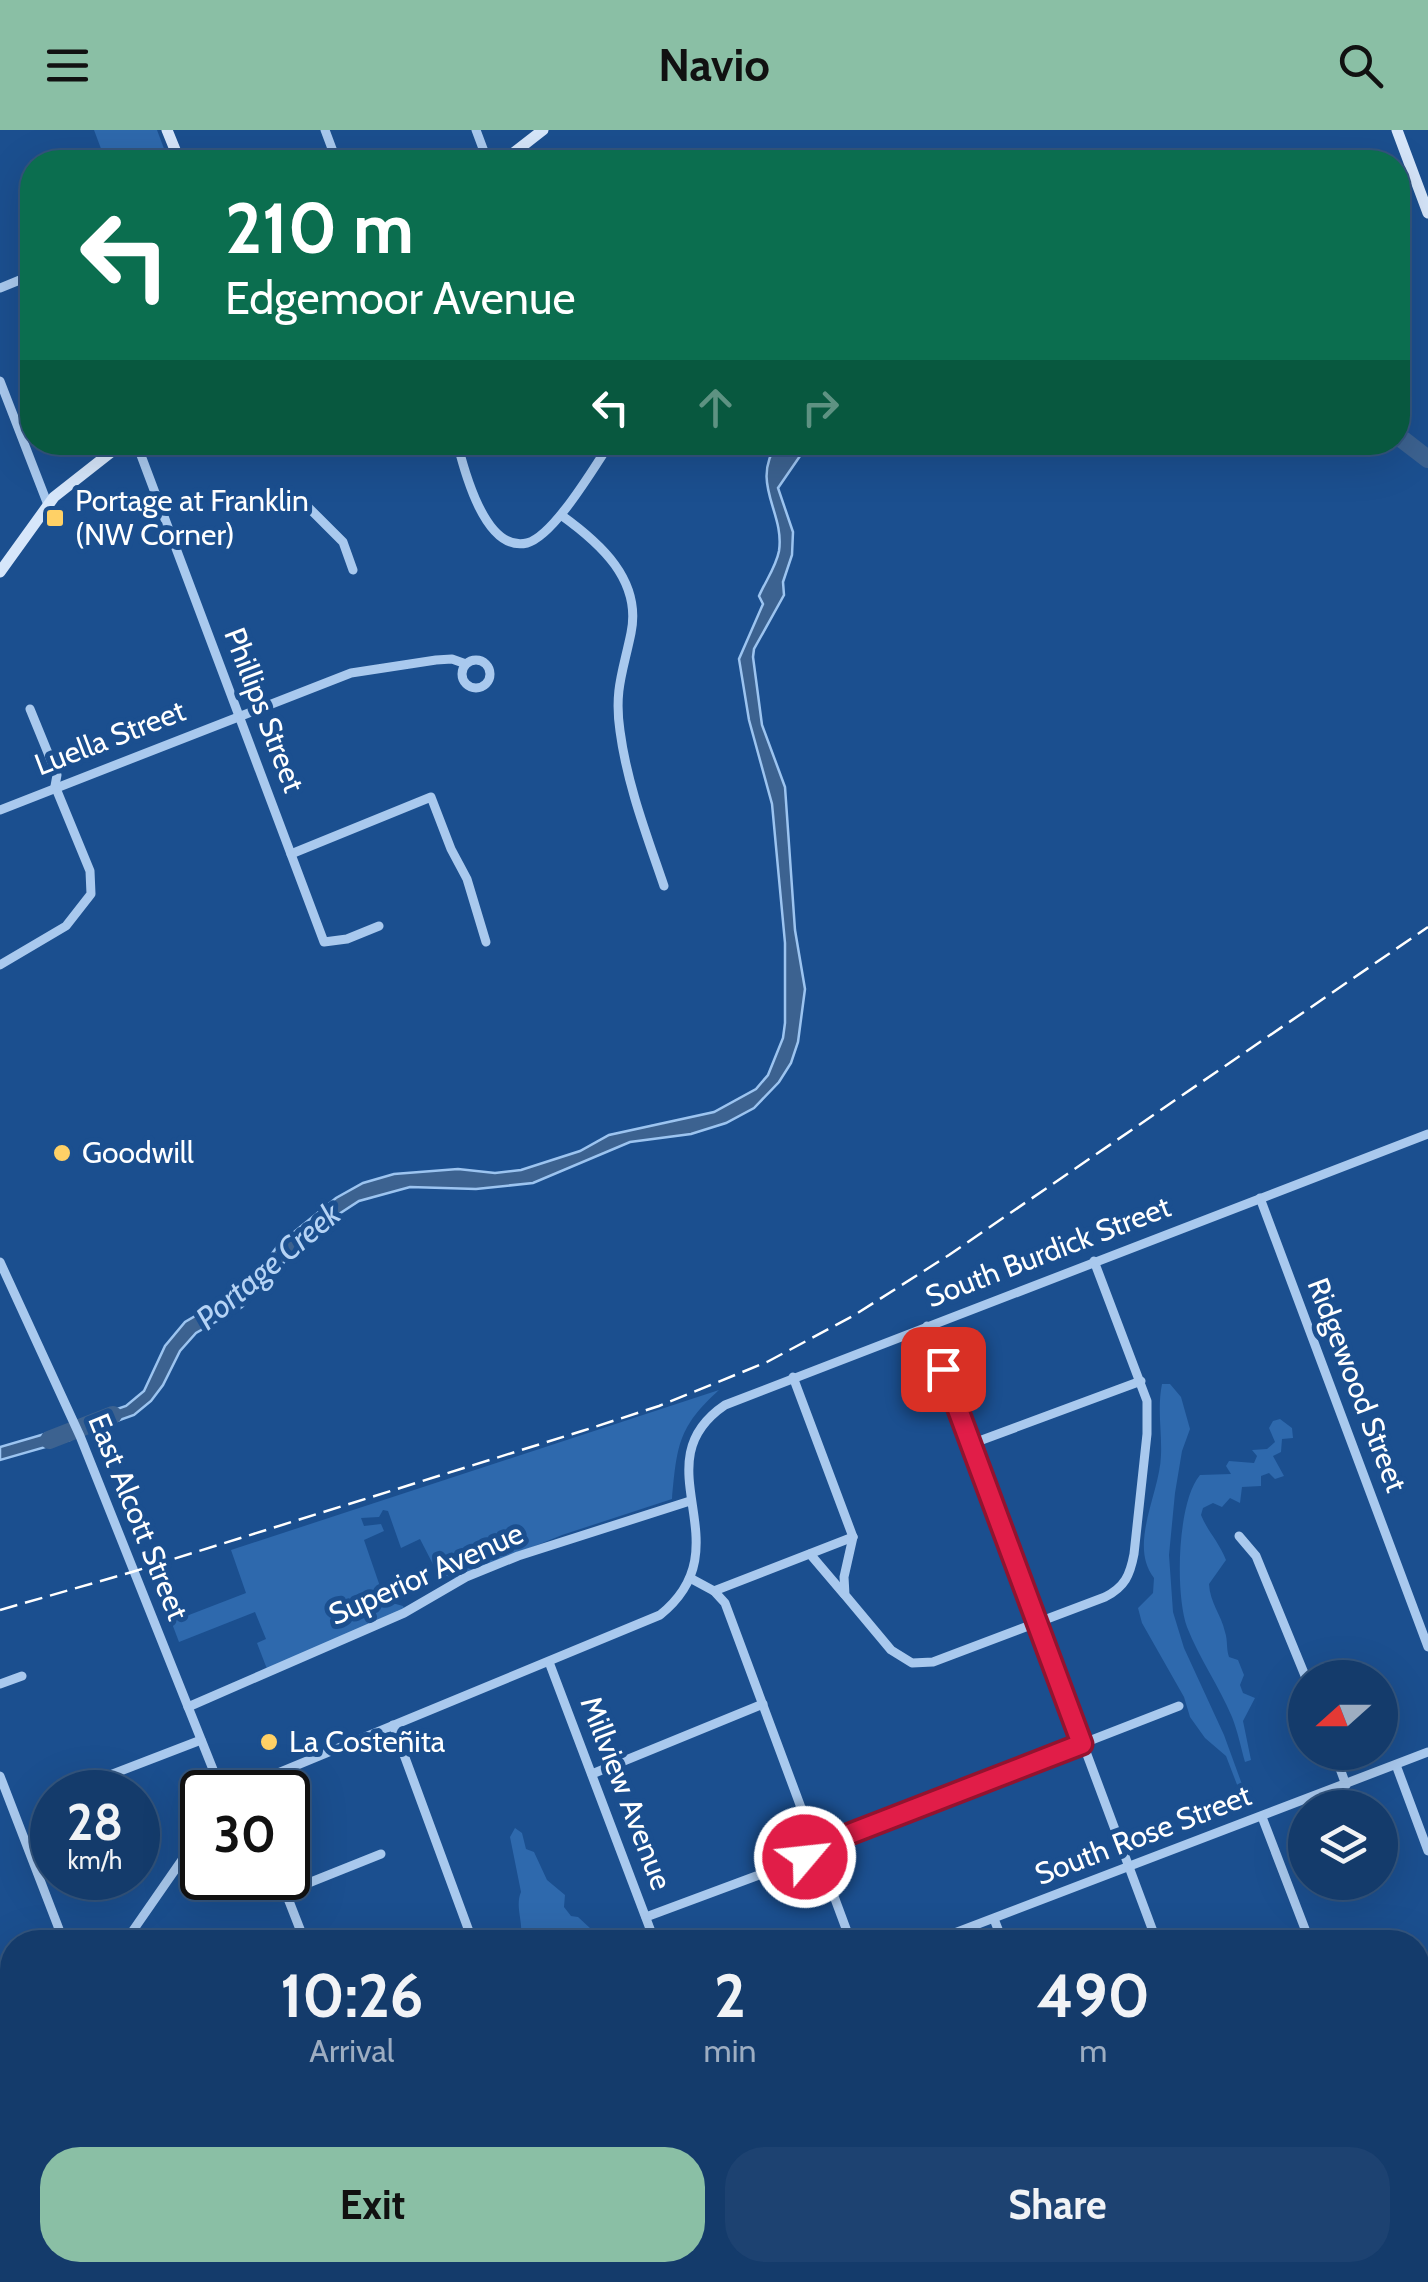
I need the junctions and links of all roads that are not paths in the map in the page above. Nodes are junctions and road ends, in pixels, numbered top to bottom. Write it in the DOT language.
graph roads {
  1 [pos="543,130"];
  2 [pos="517,150"];
  3 [pos="1410,164"];
  4 [pos="1428,212"];
  5 [pos="0,381"];
  6 [pos="20,433"];
  7 [pos="29,455"];
  8 [pos="106,455"];
  9 [pos="141,455"];
  10 [pos="461,455"];
  11 [pos="602,455"];
  12 [pos="300,499"];
  13 [pos="48,505"];
  14 [pos="561,516"];
  15 [pos="353,570"];
  16 [pos="0,572"];
  17 [pos="466,664"];
  18 [pos="30,709"];
  19 [pos="240,718"];
  20 [pos="56,786"];
  21 [pos="0,810"];
  22 [pos="292,854"];
  23 [pos="664,886"];
  24 [pos="379,926"];
  25 [pos="486,942"];
  26 [pos="0,965"];
  27 [pos="1428,1134"];
  28 [pos="1260,1198"];
  29 [pos="1094,1261"];
  30 [pos="0,1262"];
  31 [pos="926,1326"];
  32 [pos="793,1377"];
  33 [pos="1141,1381"];
  34 [pos="972,1444"];
  35 [pos="690,1501"];
  36 [pos="1239,1536"];
  37 [pos="853,1537"];
  38 [pos="810,1554"];
  39 [pos="690,1578"];
  40 [pos="714,1591"];
  41 [pos="845,1595"];
  42 [pos="1038,1622"];
  43 [pos="1428,1647"];
  44 [pos="1299,1660"];
  45 [pos="549,1662"];
  46 [pos="22,1676"];
  47 [pos="0,1684"];
  48 [pos="763,1704"];
  49 [pos="1179,1706"];
  50 [pos="188,1707"];
  51 [pos="393,1726"];
  52 [pos="201,1740"];
  53 [pos="1082,1744"];
  54 [pos="1428,1752"];
  55 [pos="1398,1764"];
  56 [pos="123,1770"];
  57 [pos="213,1770"];
  58 [pos="290,1770"];
  59 [pos="1341,1770"];
  60 [pos="1384,1770"];
  61 [pos="1398,1770"];
  62 [pos="592,1774"];
  63 [pos="0,1776"];
  64 [pos="1346,1785"];
  65 [pos="1262,1817"];
  66 [pos="817,1850"];
  67 [pos="1428,1851"];
  68 [pos="380,1854"];
  69 [pos="180,1863"];
  70 [pos="1129,1867"];
  71 [pos="310,1882"];
  72 [pos="289,1900"];
  73 [pos="646,1917"];
  74 [pos="994,1919"];
  75 [pos="59,1930"];
  76 [pos="133,1930"];
  77 [pos="300,1930"];
  78 [pos="469,1930"];
  79 [pos="651,1930"];
  80 [pos="846,1930"];
  81 [pos="964,1930"];
  82 [pos="998,1930"];
  83 [pos="1153,1930"];
  84 [pos="1305,1930"];
  1 -- 2 [label="main road"];
  3 -- 4 [label="main road"];
  5 -- 6 [label="street"];
  7 -- 13 [label="street"];
  8 -- 13 [label="main road"];
  9 -- 19 [label="street, Phillips Street"];
  10 -- 14 [label="street"];
  11 -- 14 [label="street"];
  12 -- 15 [label="street"];
  13 -- 16 [label="main road"];
  14 -- 23 [label="street"];
  17 -- 19 [label="street, Luella Street"];
  18 -- 20 [label="street"];
  19 -- 20 [label="street, Luella Street"];
  19 -- 22 [label="street, Phillips Street"];
  20 -- 21 [label="street, Luella Street"];
  20 -- 26 [label="street"];
  22 -- 24 [label="street, Phillips Street"];
  22 -- 25 [label="street"];
  27 -- 28 [label="street, South Burdick Street"];
  28 -- 29 [label="street, South Burdick Street"];
  28 -- 43 [label="street, Ridgewood Street"];
  29 -- 31 [label="street, South Burdick Street"];
  29 -- 33 [label="street"];
  30 -- 50 [label="street, East Alcott Street"];
  31 -- 32 [label="street, South Burdick Street"];
  31 -- 34 [label="street"];
  32 -- 35 [label="street, South Burdick Street"];
  32 -- 37 [label="street"];
  33 -- 34 [label="street"];
  33 -- 42 [label="street"];
  34 -- 42 [label="street"];
  35 -- 39 [label="street"];
  35 -- 50 [label="street, Superior Avenue"];
  36 -- 44 [label="street"];
  37 -- 38 [label="street"];
  37 -- 41 [label="street"];
  38 -- 40 [label="street"];
  38 -- 41 [label="street"];
  39 -- 40 [label="street"];
  39 -- 45 [label="street"];
  40 -- 48 [label="street"];
  41 -- 42 [label="street"];
  42 -- 53 [label="street"];
  45 -- 51 [label="street"];
  45 -- 62 [label="street, Millview Avenue"];
  46 -- 47 [label="street"];
  48 -- 62 [label="street"];
  48 -- 66 [label="street"];
  49 -- 53 [label="street"];
  50 -- 52 [label="street, East Alcott Street"];
  51 -- 58 [label="street"];
  51 -- 78 [label="street"];
  52 -- 56 [label="street"];
  52 -- 57 [label="street, East Alcott Street"];
  53 -- 66 [label="street"];
  53 -- 70 [label="street"];
  54 -- 55 [label="street, South Rose Street"];
  59 -- 64 [label="street"];
  60 -- 64 [label="street, South Rose Street"];
  61 -- 67 [label="street"];
  62 -- 73 [label="street, Millview Avenue"];
  63 -- 75 [label="street"];
  64 -- 65 [label="street, South Rose Street"];
  65 -- 70 [label="street, South Rose Street"];
  65 -- 84 [label="street"];
  66 -- 73 [label="street"];
  66 -- 80 [label="street"];
  68 -- 71 [label="street"];
  69 -- 76 [label="street"];
  70 -- 74 [label="street, South Rose Street"];
  70 -- 83 [label="street"];
  72 -- 77 [label="street"];
  73 -- 79 [label="street, Millview Avenue"];
  74 -- 81 [label="street, South Rose Street"];
  74 -- 82 [label="street"];
}
